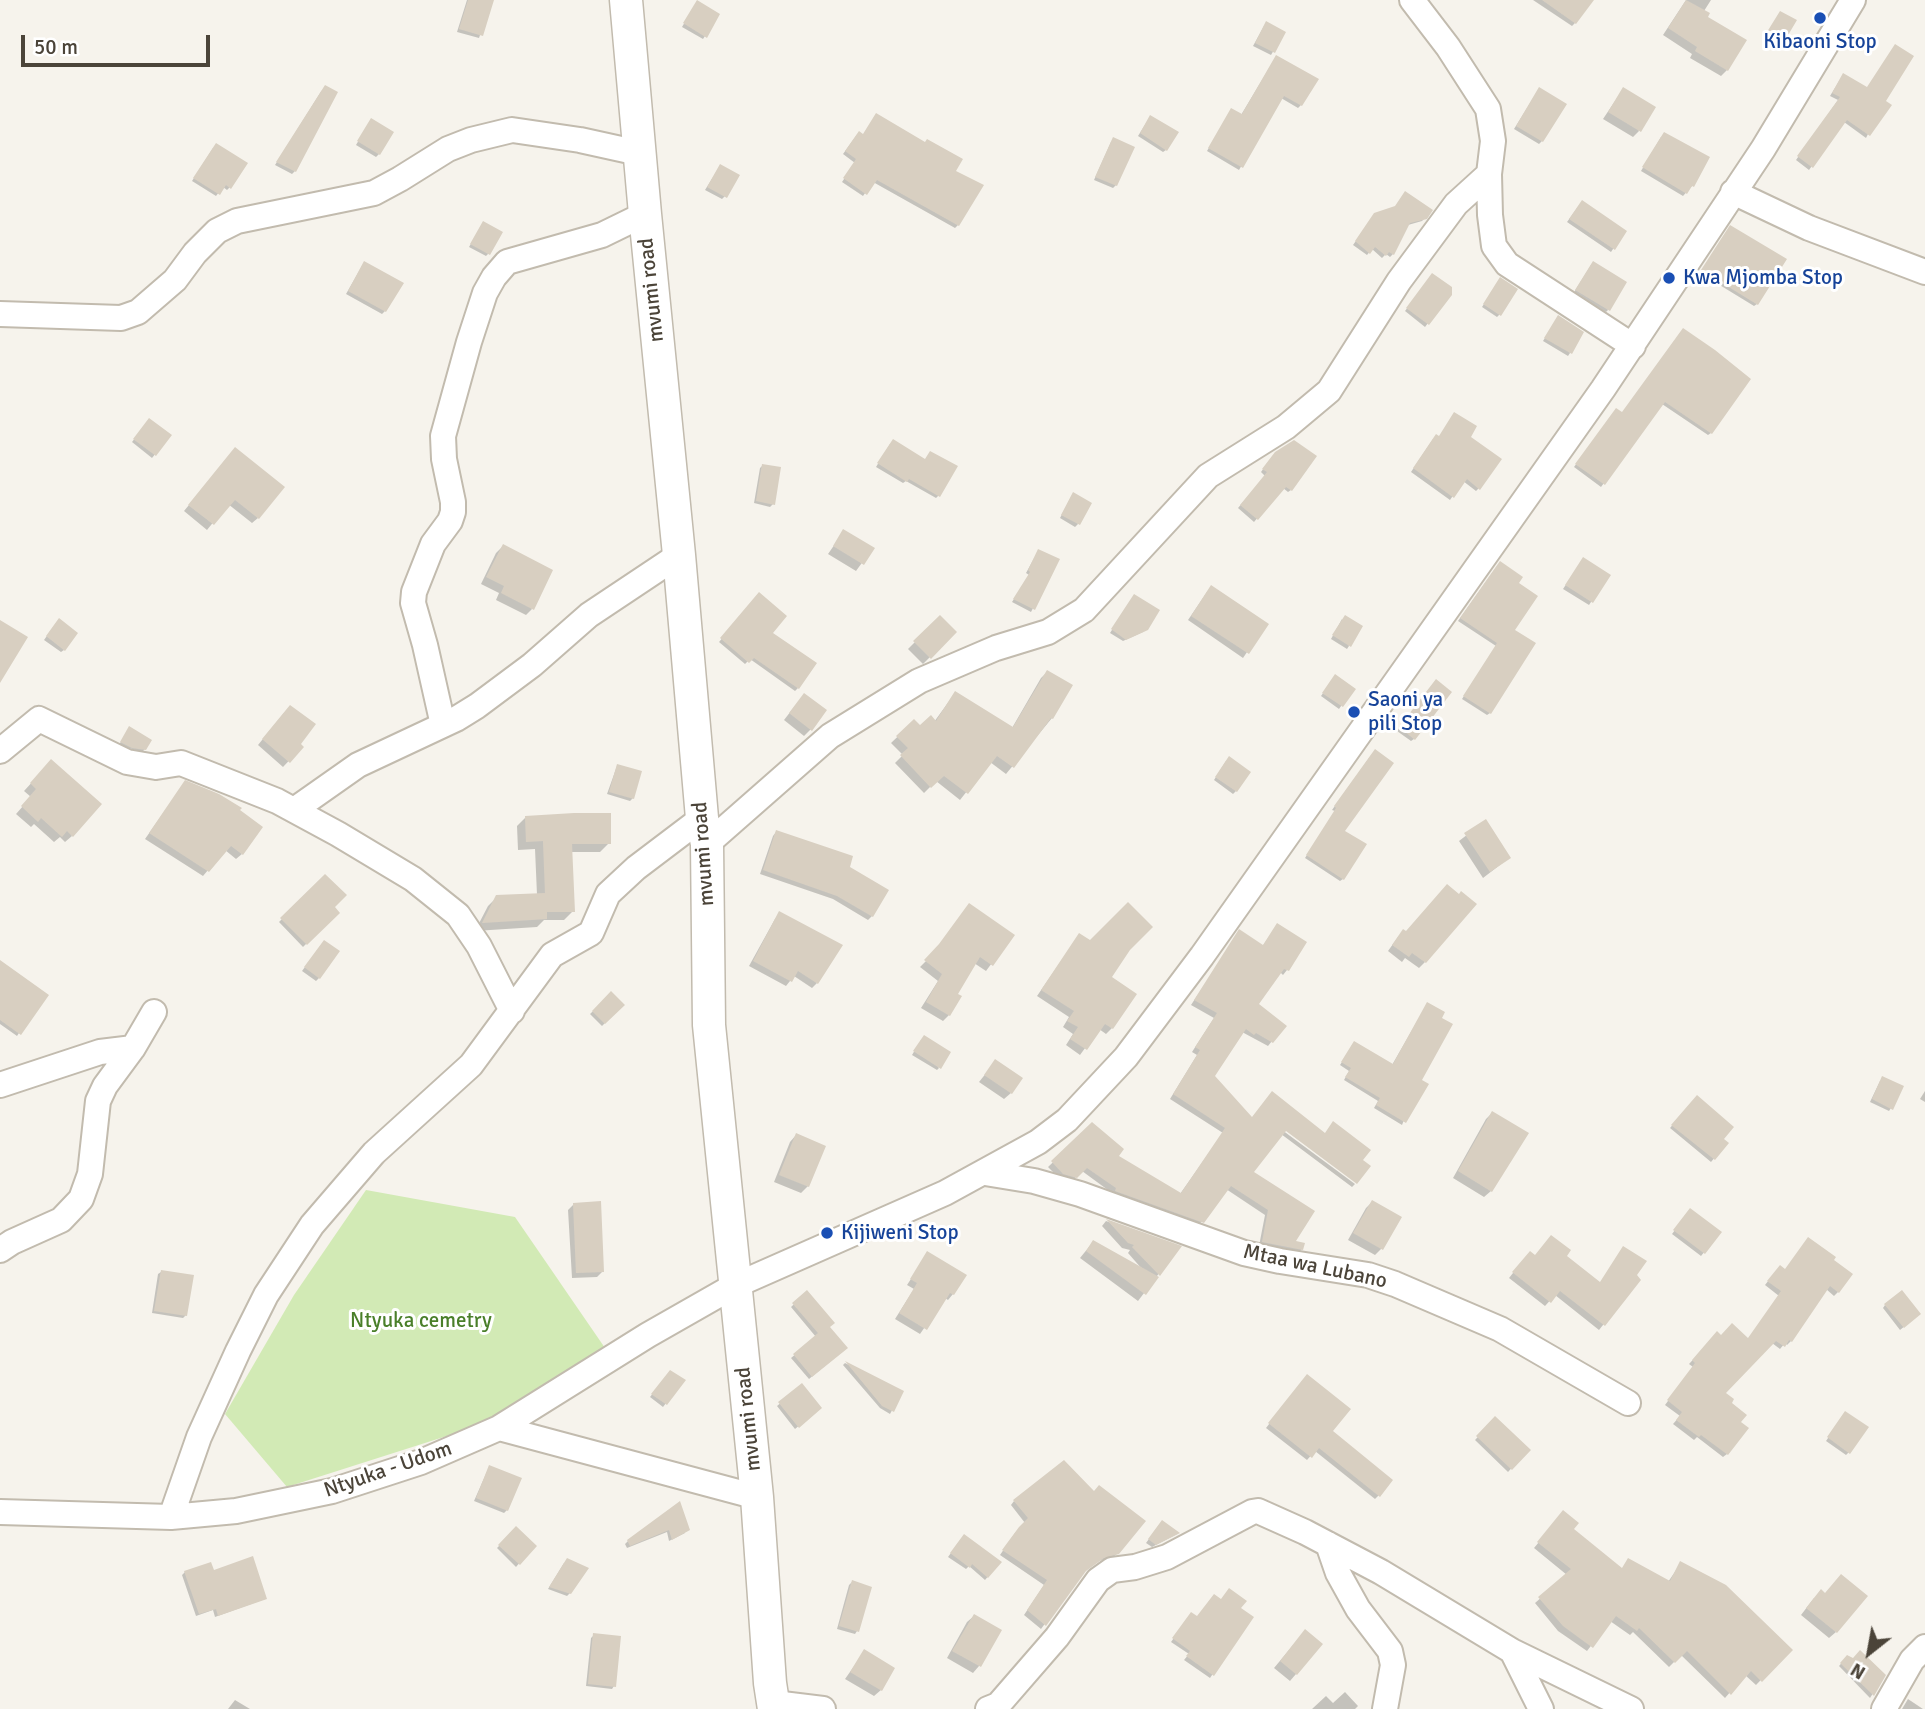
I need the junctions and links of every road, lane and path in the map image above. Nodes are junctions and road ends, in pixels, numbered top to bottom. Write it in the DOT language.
graph roads {
  1 [pos="626,0"];
  2 [pos="1412,0"];
  3 [pos="1853,0"];
  4 [pos="639,153"];
  5 [pos="1489,174"];
  6 [pos="1734,192"];
  7 [pos="645,214"];
  8 [pos="1925,272"];
  9 [pos="0,314"];
  10 [pos="1633,346"];
  11 [pos="679,555"];
  12 [pos="443,725"];
  13 [pos="0,751"];
  14 [pos="294,810"];
  15 [pos="705,831"];
  16 [pos="512,1011"];
  17 [pos="154,1012"];
  18 [pos="133,1048"];
  19 [pos="0,1085"];
  20 [pos="985,1173"];
  21 [pos="0,1250"];
  22 [pos="734,1286"];
  23 [pos="1628,1403"];
  24 [pos="499,1427"];
  25 [pos="757,1497"];
  26 [pos="0,1512"];
  27 [pos="171,1517"];
  28 [pos="1328,1544"];
  29 [pos="1925,1647"];
  30 [pos="1512,1651"];
  31 [pos="774,1706"];
  32 [pos="823,1709"];
  33 [pos="988,1709"];
  34 [pos="1385,1709"];
  35 [pos="1541,1709"];
  36 [pos="1631,1709"];
  37 [pos="1884,1709"];
  1 -- 4 [label="street, mvumi road"];
  2 -- 5 [label="street"];
  3 -- 6 [label="street, Ntyuka - Udom"];
  4 -- 7 [label="street, mvumi road"];
  4 -- 9 [label="street"];
  5 -- 10 [label="street"];
  5 -- 15 [label="street"];
  6 -- 8 [label="street"];
  6 -- 10 [label="street, Ntyuka - Udom"];
  7 -- 11 [label="street, mvumi road"];
  7 -- 12 [label="street"];
  10 -- 20 [label="street, Ntyuka - Udom"];
  11 -- 12 [label="street"];
  11 -- 15 [label="street, mvumi road"];
  12 -- 14 [label="street"];
  13 -- 14 [label="street"];
  14 -- 16 [label="street"];
  15 -- 16 [label="street"];
  15 -- 22 [label="street, mvumi road"];
  16 -- 27 [label="street"];
  17 -- 18 [label="street"];
  18 -- 19 [label="street"];
  18 -- 21 [label="street"];
  20 -- 22 [label="street, Ntyuka - Udom"];
  20 -- 23 [label="street, Mtaa wa Lubano"];
  22 -- 24 [label="street, Ntyuka - Udom"];
  22 -- 25 [label="street, mvumi road"];
  24 -- 25 [label="street"];
  24 -- 27 [label="street, Ntyuka - Udom"];
  25 -- 31 [label="street, mvumi road"];
  26 -- 27 [label="street, Ntyuka - Udom"];
  28 -- 30 [label="street"];
  28 -- 33 [label="street"];
  28 -- 34 [label="street"];
  29 -- 37 [label="street"];
  30 -- 35 [label="street"];
  30 -- 36 [label="street"];
  31 -- 32 [label="street"];
}
